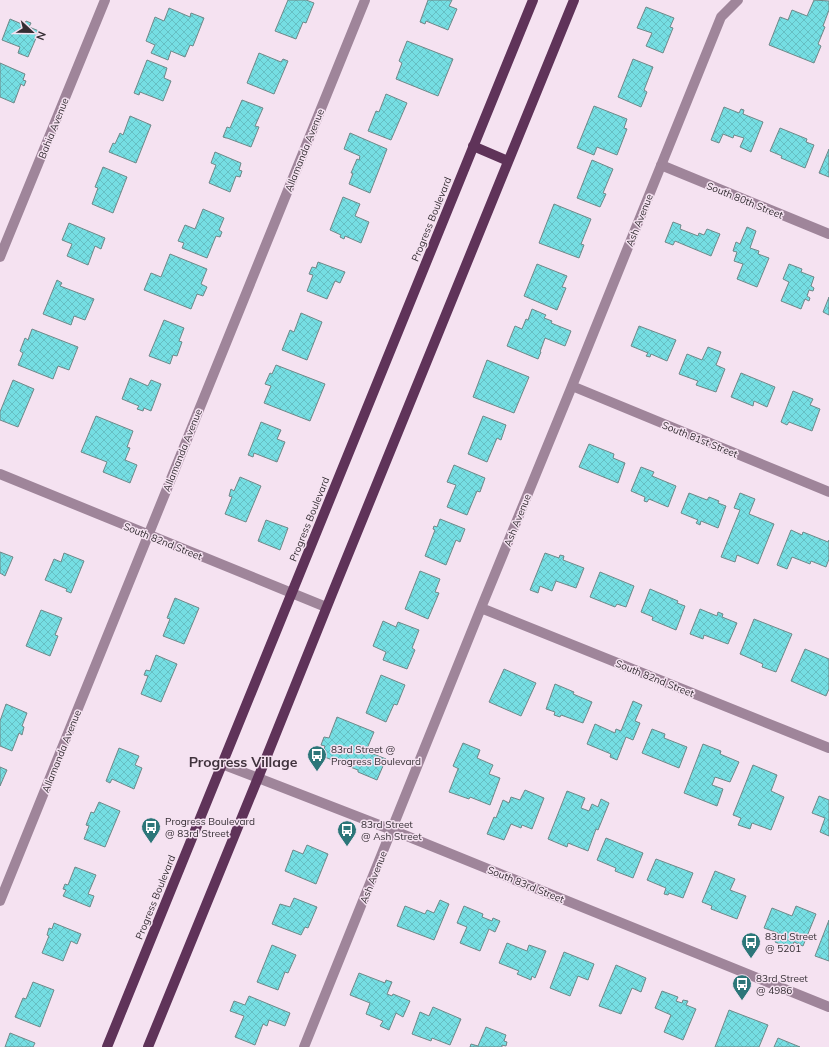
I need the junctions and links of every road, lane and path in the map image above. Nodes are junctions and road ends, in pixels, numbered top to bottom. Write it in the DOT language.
graph roads {
  1 [pos="105,0"];
  2 [pos="365,0"];
  3 [pos="533,0"];
  4 [pos="574,0"];
  5 [pos="738,0"];
  6 [pos="473,146"];
  7 [pos="508,161"];
  8 [pos="661,165"];
  9 [pos="829,234"];
  10 [pos="0,257"];
  11 [pos="572,386"];
  12 [pos="0,474"];
  13 [pos="829,492"];
  14 [pos="148,535"];
  15 [pos="291,594"];
  16 [pos="326,607"];
  17 [pos="481,608"];
  18 [pos="829,748"];
  19 [pos="222,764"];
  20 [pos="258,778"];
  21 [pos="392,830"];
  22 [pos="0,901"];
  23 [pos="829,1007"];
  24 [pos="307,1046"];
  25 [pos="107,1047"];
  26 [pos="148,1047"];
  1 -- 10 [label="street, Bahia Avenue"];
  2 -- 14 [label="street, Allamanda Avenue"];
  3 -- 6 [label="main road, Progress Boulevard"];
  4 -- 7 [label="main road"];
  5 -- 8 [label="street, Ash Avenue"];
  6 -- 7 [label="main road"];
  6 -- 15 [label="main road, Progress Boulevard"];
  7 -- 16 [label="main road"];
  8 -- 9 [label="street, South 80th Street"];
  8 -- 11 [label="street, Ash Avenue"];
  11 -- 13 [label="street, South 81st Street"];
  11 -- 17 [label="street, Ash Avenue"];
  12 -- 14 [label="street, South 82nd Street"];
  14 -- 15 [label="street, South 82nd Street"];
  14 -- 22 [label="street, Allamanda Avenue"];
  15 -- 16 [label="street, South 82nd Street"];
  15 -- 19 [label="main road, Progress Boulevard"];
  16 -- 20 [label="main road"];
  17 -- 18 [label="street, South 82nd Street"];
  17 -- 21 [label="street, Ash Avenue"];
  19 -- 20 [label="street, South 83rd Street"];
  19 -- 25 [label="main road, Progress Boulevard"];
  20 -- 21 [label="street, South 83rd Street"];
  20 -- 26 [label="main road"];
  21 -- 23 [label="street, South 83rd Street"];
  21 -- 24 [label="street, Ash Avenue"];
}
